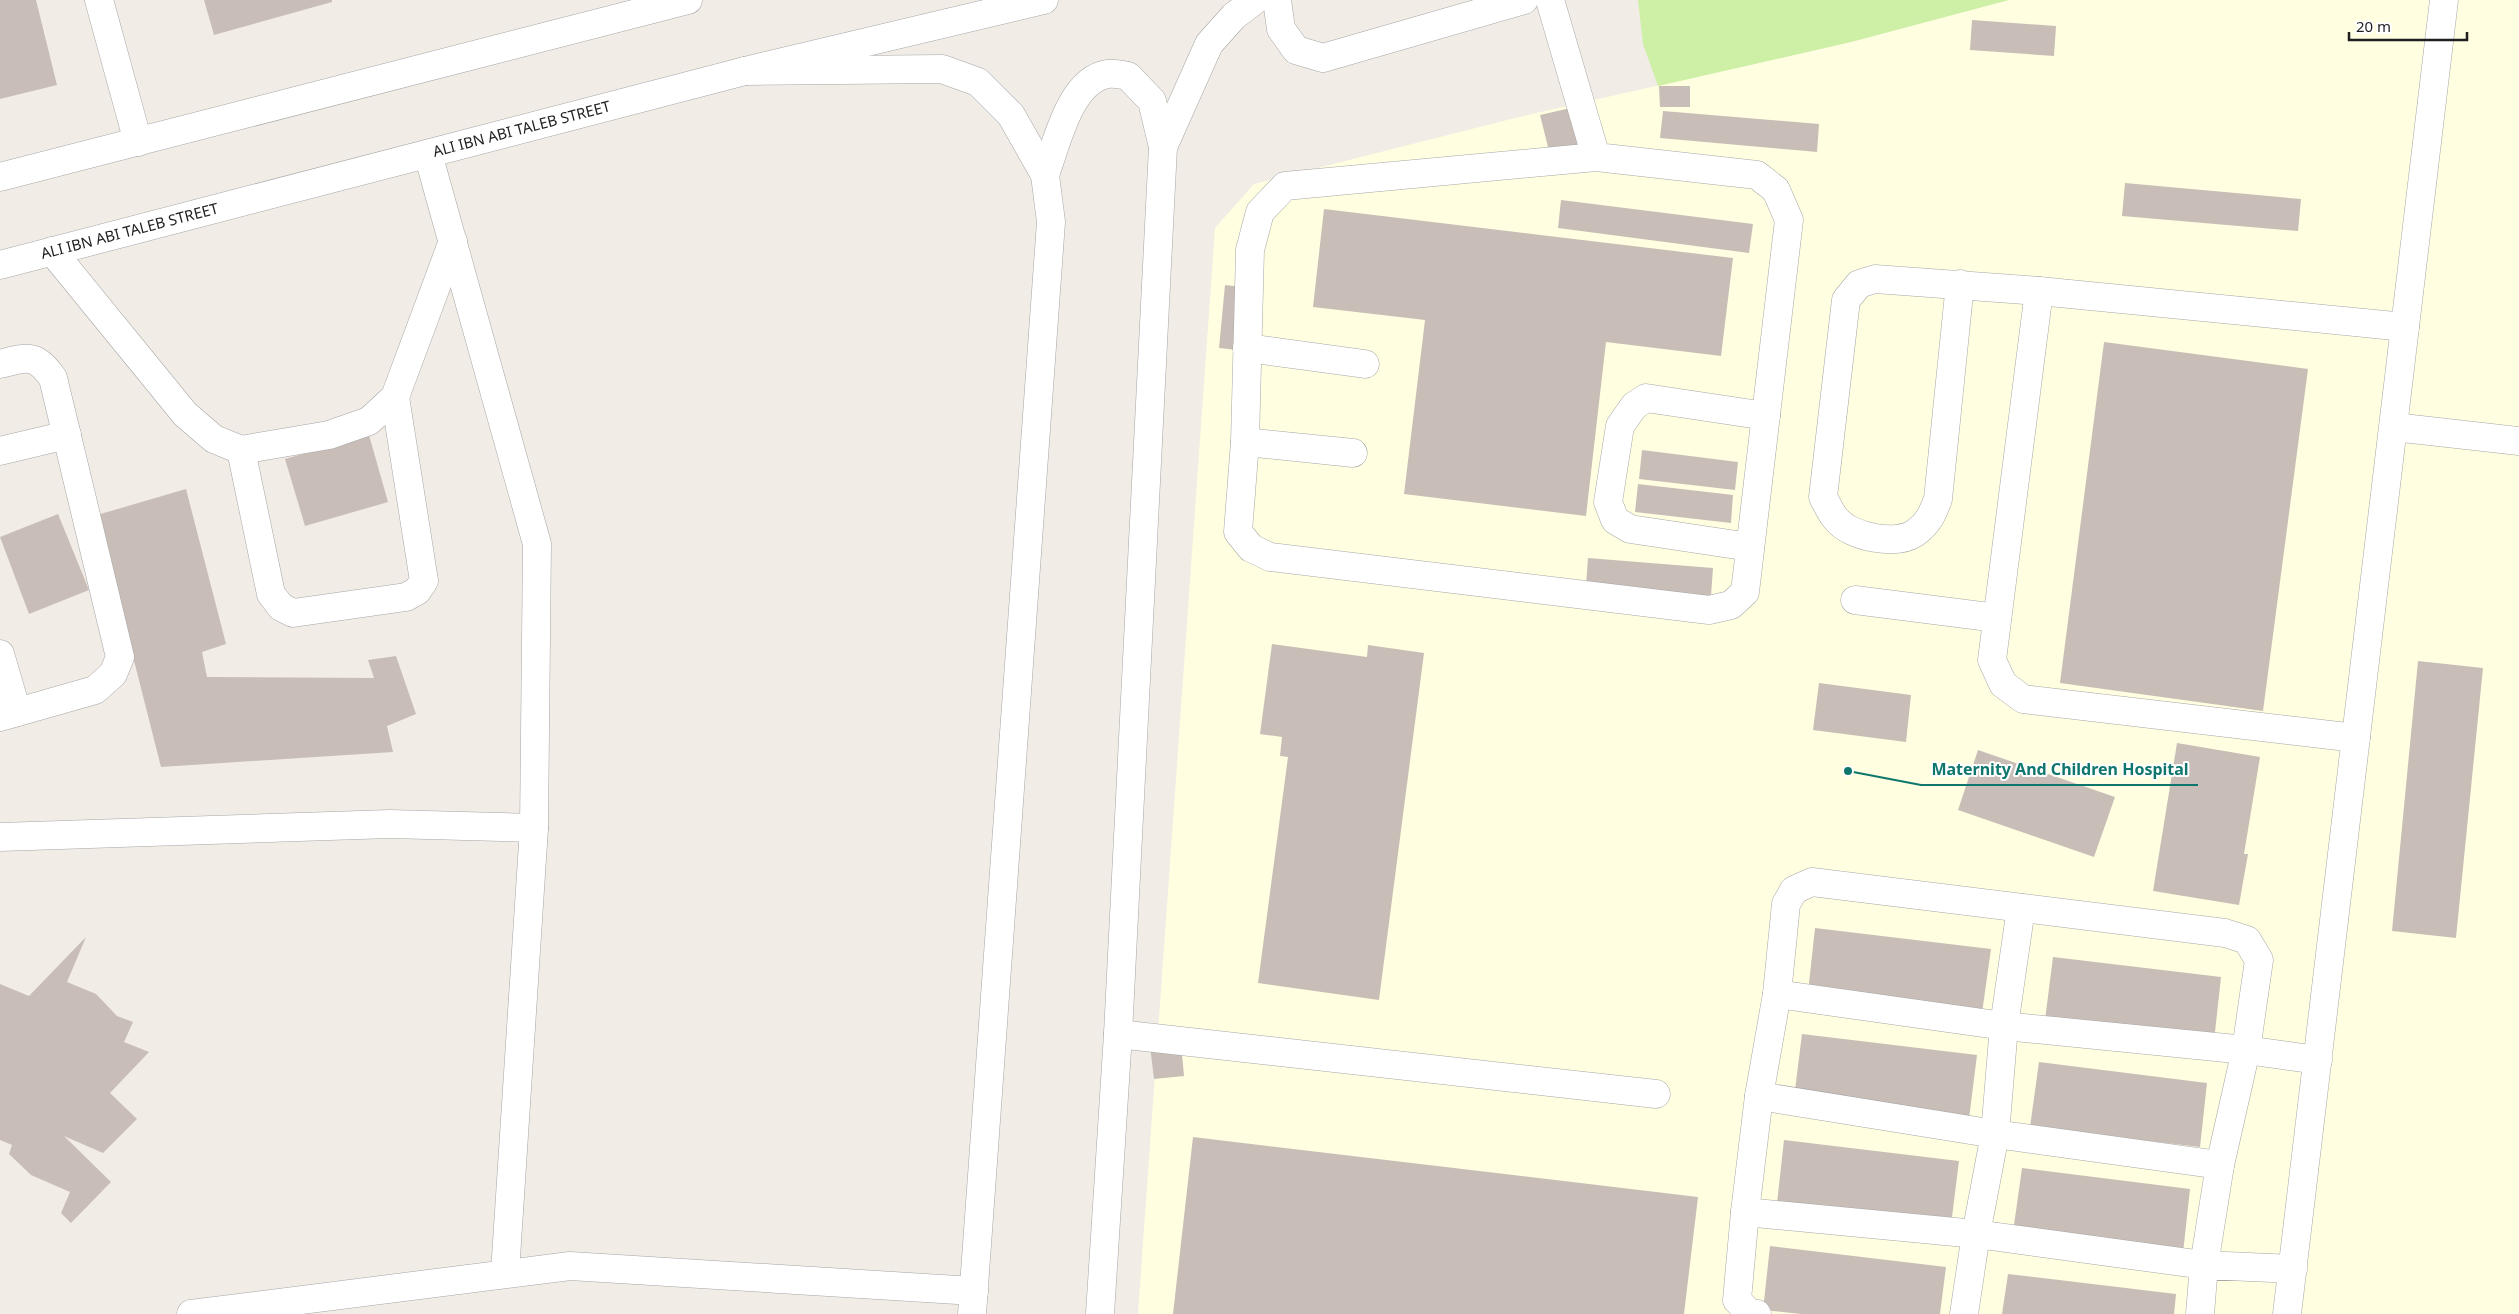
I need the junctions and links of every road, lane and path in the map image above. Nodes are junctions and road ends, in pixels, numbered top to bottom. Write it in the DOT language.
graph roads {
  1 [pos="99,0"];
  2 [pos="688,0"];
  3 [pos="1044,0"];
  4 [pos="1255,0"];
  5 [pos="1277,0"];
  6 [pos="1524,0"];
  7 [pos="1550,0"];
  8 [pos="2444,0"];
  9 [pos="745,71"];
  10 [pos="138,142"];
  11 [pos="1163,147"];
  12 [pos="428,154"];
  13 [pos="1596,157"];
  14 [pos="1045,175"];
  15 [pos="0,177"];
  16 [pos="453,242"];
  17 [pos="52,252"];
  18 [pos="0,265"];
  19 [pos="1960,284"];
  20 [pos="2039,291"];
  21 [pos="2406,327"];
  22 [pos="1247,348"];
  23 [pos="0,364"];
  24 [pos="1365,364"];
  25 [pos="395,397"];
  26 [pos="1766,416"];
  27 [pos="2394,427"];
  28 [pos="66,435"];
  29 [pos="2519,441"];
  30 [pos="1245,442"];
  31 [pos="241,450"];
  32 [pos="0,451"];
  33 [pos="1353,453"];
  34 [pos="1750,547"];
  35 [pos="1855,600"];
  36 [pos="1997,618"];
  37 [pos="0,654"];
  38 [pos="8,714"];
  39 [pos="2356,738"];
  40 [pos="534,828"];
  41 [pos="0,837"];
  42 [pos="2021,908"];
  43 [pos="1777,994"];
  44 [pos="2004,1026"];
  45 [pos="1118,1034"];
  46 [pos="2246,1050"];
  47 [pos="2318,1060"];
  48 [pos="1656,1094"];
  49 [pos="1759,1096"];
  50 [pos="1995,1134"];
  51 [pos="2220,1165"];
  52 [pos="1745,1212"];
  53 [pos="1976,1234"];
  54 [pos="2204,1265"];
  55 [pos="2293,1269"];
  56 [pos="505,1273"];
  57 [pos="973,1302"];
  58 [pos="191,1314"];
  59 [pos="1100,1314"];
  60 [pos="1757,1314"];
  61 [pos="1964,1314"];
  62 [pos="2200,1314"];
  63 [pos="2288,1314"];
  1 -- 10 [label="street"];
  2 -- 10 [label="street"];
  3 -- 9 [label="street, ALI IBN ABI TALEB STREET"];
  4 -- 11 [label="street"];
  5 -- 6 [label="street"];
  7 -- 13 [label="street"];
  8 -- 21 [label="street"];
  9 -- 12 [label="street, ALI IBN ABI TALEB STREET"];
  9 -- 14 [label="street"];
  10 -- 15 [label="street"];
  11 -- 14 [label="street"];
  11 -- 45 [label="street"];
  12 -- 16 [label="street"];
  12 -- 17 [label="street, ALI IBN ABI TALEB STREET"];
  13 -- 22 [label="street"];
  13 -- 26 [label="street"];
  14 -- 57 [label="street"];
  16 -- 25 [label="street"];
  16 -- 40 [label="street"];
  17 -- 18 [label="street, ALI IBN ABI TALEB STREET"];
  17 -- 31 [label="street"];
  19 -- 19 [label="street"];
  19 -- 20 [label="street"];
  20 -- 21 [label="street"];
  20 -- 36 [label="street"];
  21 -- 27 [label="street"];
  22 -- 24 [label="street"];
  22 -- 30 [label="street"];
  23 -- 28 [label="street"];
  25 -- 31 [label="street"];
  25 -- 31 [label="street"];
  26 -- 34 [label="street"];
  26 -- 34 [label="street"];
  27 -- 29 [label="street"];
  27 -- 39 [label="street"];
  28 -- 32 [label="street"];
  28 -- 38 [label="street"];
  30 -- 33 [label="street"];
  30 -- 34 [label="street"];
  35 -- 36 [label="street"];
  36 -- 39 [label="street"];
  37 -- 38 [label="street"];
  39 -- 47 [label="street"];
  40 -- 41 [label="street"];
  40 -- 56 [label="street"];
  42 -- 43 [label="street"];
  42 -- 44 [label="street"];
  42 -- 46 [label="street"];
  43 -- 44 [label="street"];
  43 -- 49 [label="street"];
  44 -- 46 [label="street"];
  44 -- 50 [label="street"];
  45 -- 48 [label="street"];
  45 -- 59 [label="street"];
  46 -- 47 [label="street"];
  46 -- 51 [label="street"];
  47 -- 55 [label="street"];
  49 -- 50 [label="street"];
  49 -- 52 [label="street"];
  50 -- 51 [label="street"];
  50 -- 53 [label="street"];
  51 -- 54 [label="street"];
  52 -- 53 [label="street"];
  52 -- 60 [label="street"];
  53 -- 54 [label="street"];
  53 -- 61 [label="street"];
  54 -- 55 [label="street"];
  54 -- 62 [label="street"];
  55 -- 63 [label="street"];
  56 -- 57 [label="street"];
  56 -- 58 [label="street"];
}
